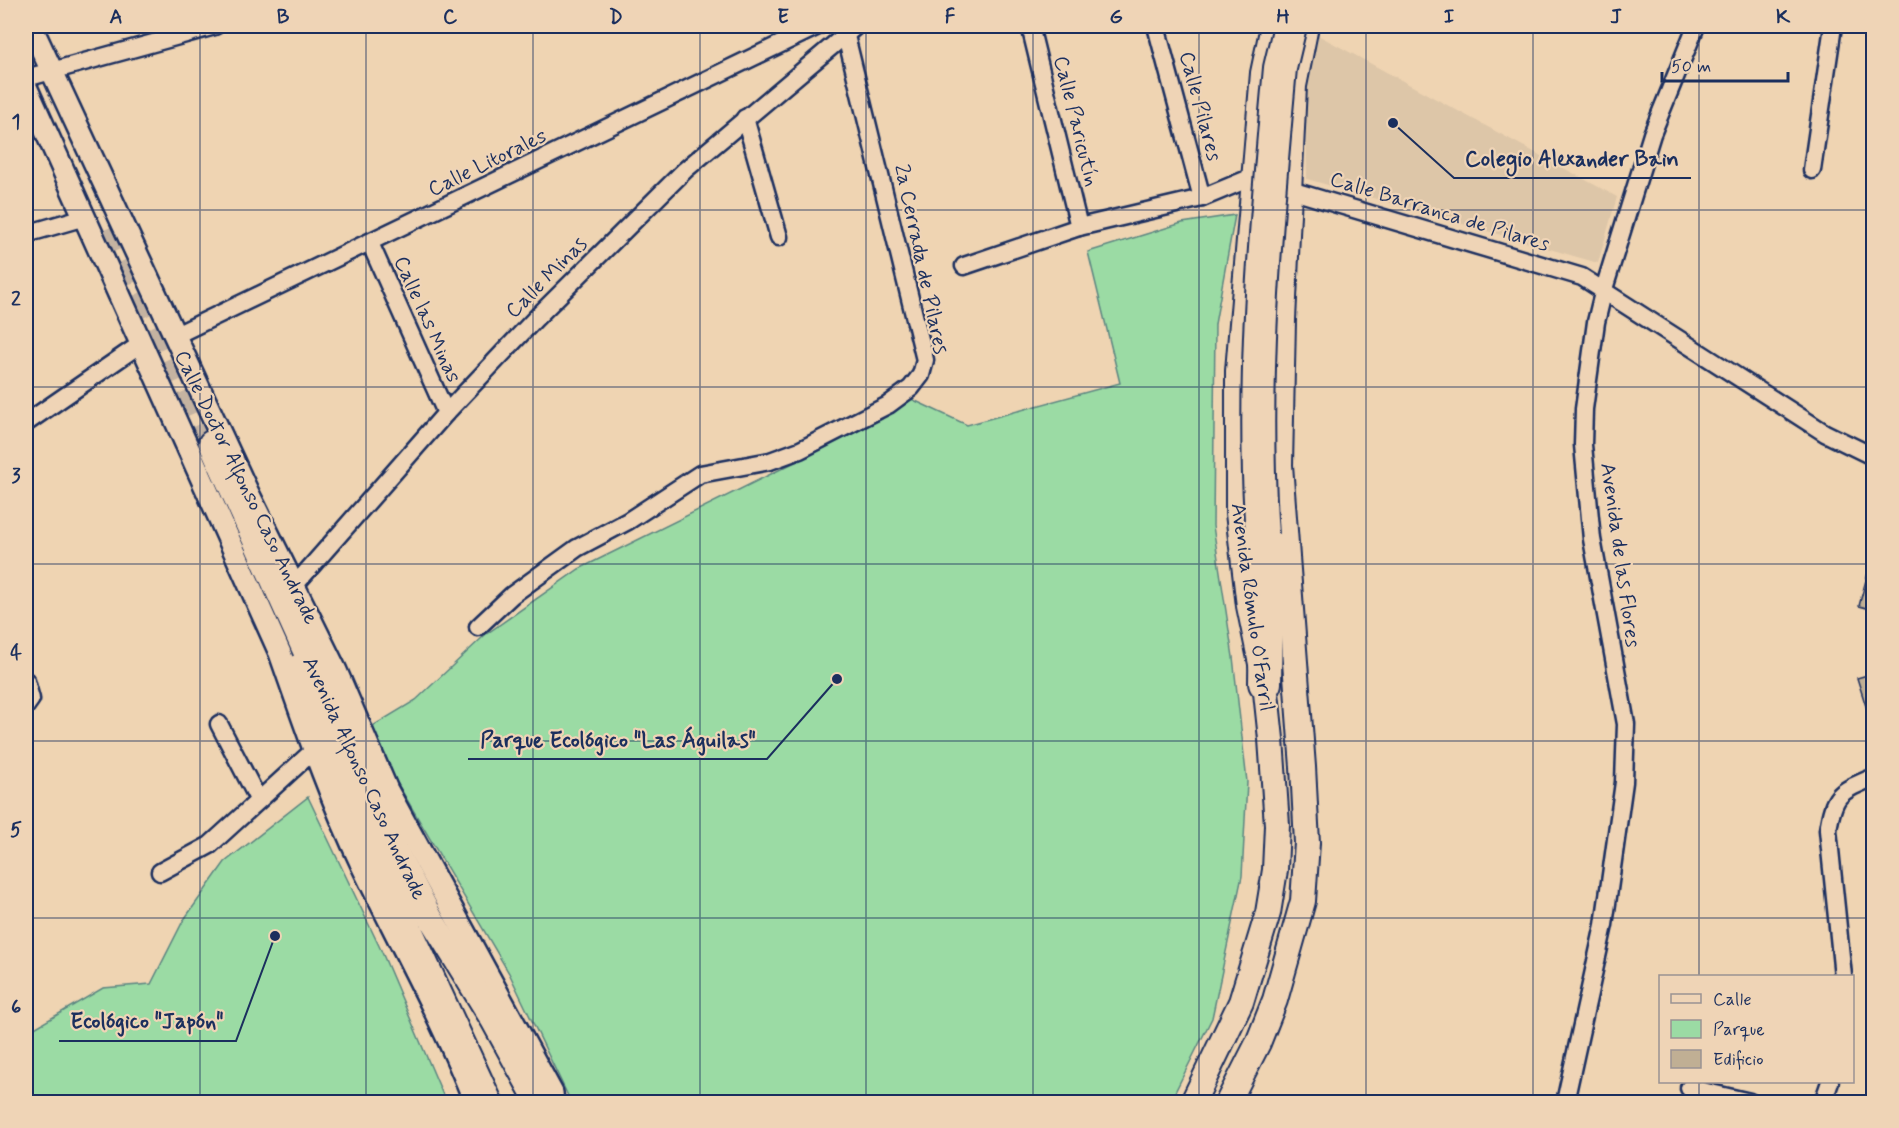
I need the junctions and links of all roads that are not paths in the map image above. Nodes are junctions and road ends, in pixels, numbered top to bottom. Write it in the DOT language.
graph roads {
  1 [pos="31,26"];
  2 [pos="216,26"];
  3 [pos="818,26"];
  4 [pos="1030,26"];
  5 [pos="1156,26"];
  6 [pos="1273,26"];
  7 [pos="1290,26"];
  8 [pos="1306,26"];
  9 [pos="1696,26"];
  10 [pos="1833,26"];
  11 [pos="180,30"];
  12 [pos="851,31"];
  13 [pos="51,70"];
  14 [pos="26,78"];
  15 [pos="26,87"];
  16 [pos="745,118"];
  17 [pos="1812,170"];
  18 [pos="1256,176"];
  19 [pos="1290,196"];
  20 [pos="1202,198"];
  21 [pos="1252,202"];
  22 [pos="84,217"];
  23 [pos="1079,227"];
  24 [pos="26,234"];
  25 [pos="779,237"];
  26 [pos="370,243"];
  27 [pos="964,266"];
  28 [pos="1604,289"];
  29 [pos="174,336"];
  30 [pos="142,343"];
  31 [pos="446,413"];
  32 [pos="27,419"];
  33 [pos="1874,457"];
  34 [pos="294,586"];
  35 [pos="478,627"];
  36 [pos="26,681"];
  37 [pos="1265,683"];
  38 [pos="26,706"];
  39 [pos="219,724"];
  40 [pos="313,751"];
  41 [pos="1874,777"];
  42 [pos="258,799"];
  43 [pos="160,872"];
  44 [pos="1843,975"];
  45 [pos="418,977"];
  46 [pos="439,990"];
  47 [pos="453,1021"];
  48 [pos="452,1048"];
  49 [pos="1830,1083"];
  50 [pos="1689,1088"];
  51 [pos="475,1102"];
  52 [pos="490,1102"];
  53 [pos="538,1102"];
  54 [pos="553,1102"];
  55 [pos="1193,1102"];
  56 [pos="1228,1102"];
  57 [pos="1565,1102"];
  58 [pos="1750,1102"];
  59 [pos="1823,1102"];
  1 -- 13 [label="street, Calle Doctor Alfonso Caso Andrade"];
  2 -- 11 [label="street"];
  3 -- 26 [label="street, Calle Litorales"];
  4 -- 23 [label="street, Calle Paricutín"];
  5 -- 20 [label="street, Calle Pilares"];
  6 -- 18 [label="main road, Avenida Rómulo O'Farril"];
  7 -- 37 [label="highway, bridge"];
  8 -- 19 [label="main road, Avenida Rómulo O'Farril"];
  9 -- 28 [label="street, Avenida de las Flores"];
  10 -- 17 [label="street"];
  11 -- 13 [label="street"];
  12 -- 16 [label="street, Calle Minas"];
  12 -- 35 [label="street, 2a Cerrada de Pilares"];
  13 -- 14 [label="street"];
  13 -- 29 [label="street, Calle Doctor Alfonso Caso Andrade"];
  15 -- 22 [label="street, Calle Doctor Alfonso Caso Andrade"];
  16 -- 25 [label="street"];
  16 -- 31 [label="street, Calle Minas"];
  18 -- 19 [label="street, Calle Barranca de Pilares"];
  18 -- 20 [label="street"];
  18 -- 21 [label="main road, Avenida Rómulo O'Farril"];
  19 -- 21 [label="main road"];
  19 -- 28 [label="street, Calle Barranca de Pilares"];
  19 -- 56 [label="main road, Avenida Rómulo O'Farril"];
  20 -- 23 [label="street"];
  21 -- 37 [label="main road, Avenida Rómulo O'Farril"];
  22 -- 24 [label="street"];
  22 -- 30 [label="street, Calle Doctor Alfonso Caso Andrade"];
  23 -- 27 [label="street"];
  26 -- 29 [label="street, Calle Litorales"];
  26 -- 31 [label="street, Calle las Minas"];
  28 -- 33 [label="street, Calle Barranca de Pilares"];
  28 -- 57 [label="street, Avenida de las Flores"];
  29 -- 34 [label="street, Calle Doctor Alfonso Caso Andrade"];
  30 -- 32 [label="street"];
  30 -- 40 [label="street, Calle Doctor Alfonso Caso Andrade"];
  31 -- 34 [label="street, Calle Minas"];
  34 -- 54 [label="street, Calle Doctor Alfonso Caso Andrade"];
  36 -- 38 [label="street"];
  37 -- 55 [label="main road, Avenida Rómulo O'Farril"];
  39 -- 42 [label="street"];
  40 -- 42 [label="street"];
  40 -- 45 [label="street, Calle Doctor Alfonso Caso Andrade"];
  41 -- 44 [label="street"];
  42 -- 43 [label="street"];
  45 -- 46 [label="main road"];
  45 -- 48 [label="street, Calle Doctor Alfonso Caso Andrade"];
  46 -- 47 [label="main road, Avenida Alfonso Caso Andrade"];
  46 -- 53 [label="main road, Avenida Alfonso Caso Andrade"];
  47 -- 48 [label="main road"];
  47 -- 52 [label="main road, Avenida Alfonso Caso Andrade"];
  48 -- 51 [label="street, Calle Doctor Alfonso Caso Andrade"];
  49 -- 59 [label="street"];
  50 -- 58 [label="street"];
}
